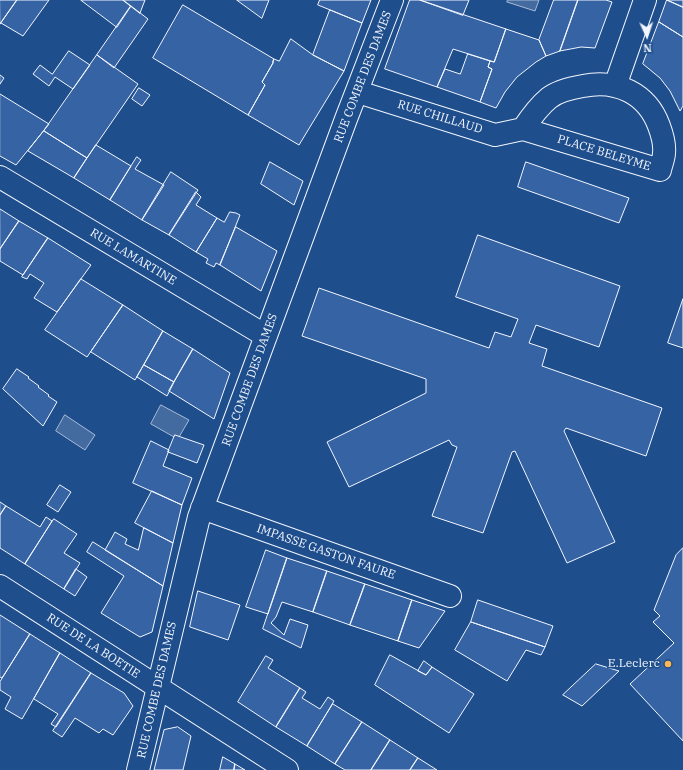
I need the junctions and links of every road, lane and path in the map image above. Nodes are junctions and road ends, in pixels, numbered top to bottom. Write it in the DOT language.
graph roads {
  1 [pos="392,0"];
  2 [pos="645,0"];
  3 [pos="615,86"];
  4 [pos="358,92"];
  5 [pos="523,129"];
  6 [pos="0,177"];
  7 [pos="266,336"];
  8 [pos="202,508"];
  9 [pos="0,586"];
  10 [pos="450,596"];
  11 [pos="158,688"];
  12 [pos="138,770"];
  13 [pos="287,770"];
  1 -- 4 [label="street, RUE COMBE DES DAMES"];
  2 -- 3 [label="street"];
  3 -- 5 [label="street, PLACE BELEYME"];
  3 -- 5 [label="street, PLACE BELEYME"];
  4 -- 5 [label="street, RUE CHILLAUD"];
  4 -- 7 [label="street, RUE COMBE DES DAMES"];
  6 -- 7 [label="street, RUE LAMARTINE"];
  7 -- 8 [label="street, RUE COMBE DES DAMES"];
  8 -- 10 [label="street, IMPASSE GASTON FAURE"];
  8 -- 11 [label="street, RUE COMBE DES DAMES"];
  9 -- 11 [label="street, RUE DE LA BOETIE"];
  11 -- 12 [label="street, RUE COMBE DES DAMES"];
  11 -- 13 [label="street, RUE DE LA BOETIE"];
}
